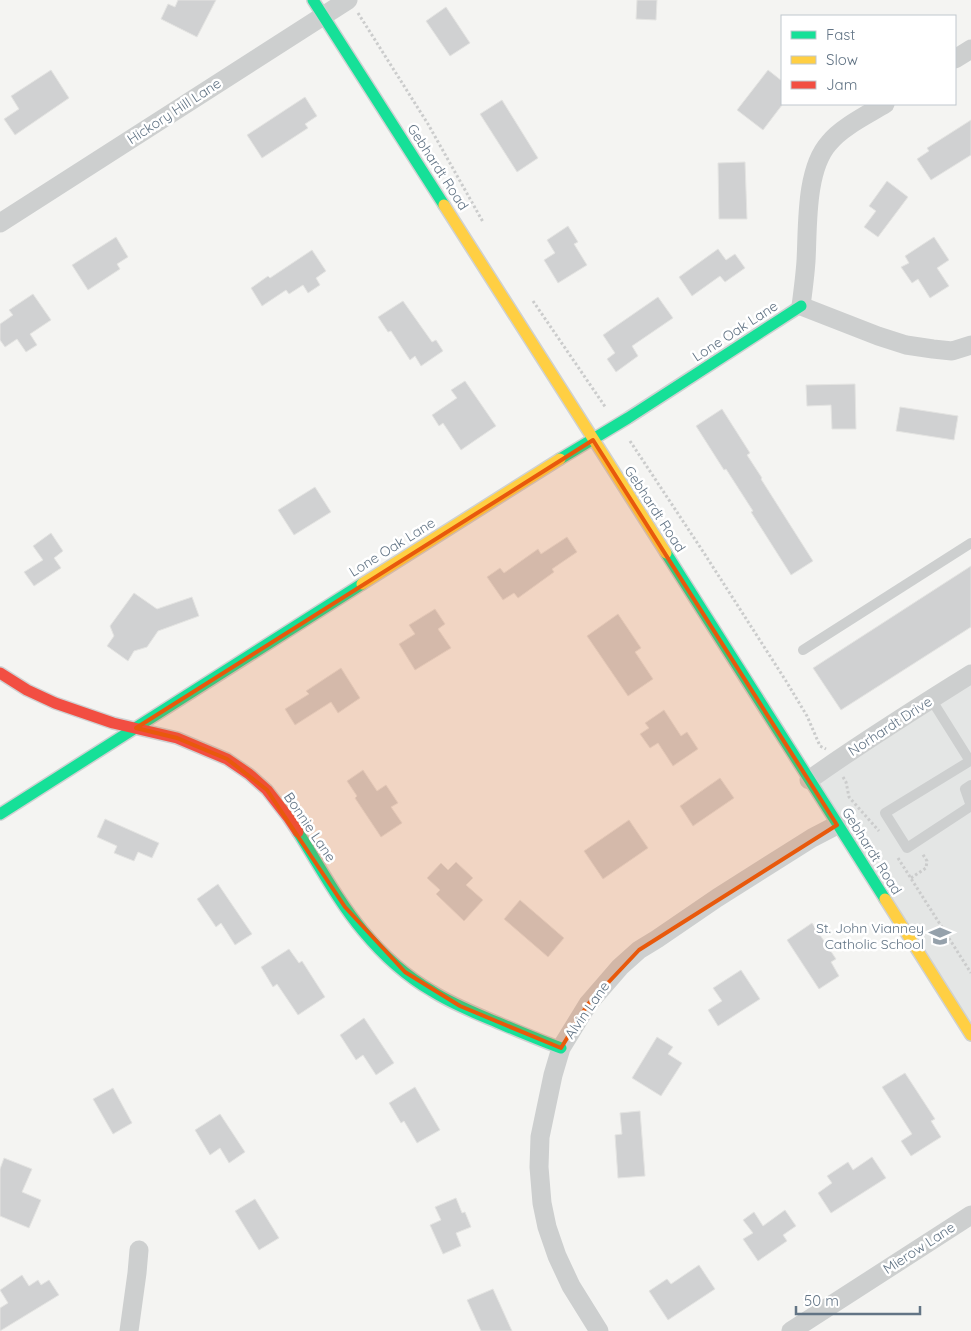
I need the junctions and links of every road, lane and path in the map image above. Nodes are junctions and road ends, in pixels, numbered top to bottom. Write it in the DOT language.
graph roads {
  1 [pos="351,4"];
  2 [pos="318,8"];
  3 [pos="971,49"];
  4 [pos="956,58"];
  5 [pos="883,105"];
  6 [pos="483,222"];
  7 [pos="0,223"];
  8 [pos="532,300"];
  9 [pos="801,306"];
  10 [pos="971,345"];
  11 [pos="617,424"];
  12 [pos="593,440"];
  13 [pos="971,543"];
  14 [pos="803,650"];
  15 [pos="0,673"];
  16 [pos="971,674"];
  17 [pos="931,699"];
  18 [pos="136,728"];
  19 [pos="971,761"];
  20 [pos="835,762"];
  21 [pos="809,780"];
  22 [pos="971,785"];
  23 [pos="971,806"];
  24 [pos="0,814"];
  25 [pos="838,825"];
  26 [pos="884,837"];
  27 [pos="916,842"];
  28 [pos="894,852"];
  29 [pos="911,878"];
  30 [pos="971,973"];
  31 [pos="971,1035"];
  32 [pos="561,1048"];
  33 [pos="971,1215"];
  34 [pos="139,1250"];
  35 [pos="129,1331"];
  36 [pos="599,1331"];
  37 [pos="791,1331"];
  1 -- 2 [label="street, Hickory Hill Lane"];
  1 -- 6 [label="path"];
  2 -- 7 [label="street, Hickory Hill Lane"];
  2 -- 12 [label="street, Gebhardt Road"];
  3 -- 4 [label="street"];
  5 -- 9 [label="street"];
  8 -- 11 [label="path"];
  9 -- 10 [label="street"];
  9 -- 11 [label="street, Lone Oak Lane"];
  11 -- 12 [label="street, Lone Oak Lane"];
  11 -- 20 [label="path"];
  12 -- 18 [label="street, Lone Oak Lane"];
  12 -- 21 [label="street, Gebhardt Road"];
  13 -- 14 [label="lane"];
  15 -- 18 [label="street, Bonnie Lane"];
  16 -- 17 [label="street, Norhardt Drive"];
  17 -- 19 [label="lane"];
  17 -- 20 [label="street, Norhardt Drive"];
  18 -- 24 [label="street, Lone Oak Lane"];
  18 -- 32 [label="street, Bonnie Lane"];
  19 -- 27 [label="lane"];
  20 -- 21 [label="street, Norhardt Drive"];
  20 -- 26 [label="path"];
  21 -- 25 [label="street, Gebhardt Road"];
  22 -- 23 [label="lane"];
  23 -- 27 [label="lane"];
  25 -- 31 [label="street, Gebhardt Road"];
  25 -- 32 [label="street, Alvin Lane"];
  27 -- 29 [label="path"];
  28 -- 29 [label="path"];
  29 -- 30 [label="path"];
  32 -- 36 [label="street, Alvin Lane"];
  33 -- 37 [label="street, Mierow Lane"];
  34 -- 35 [label="street"];
}
